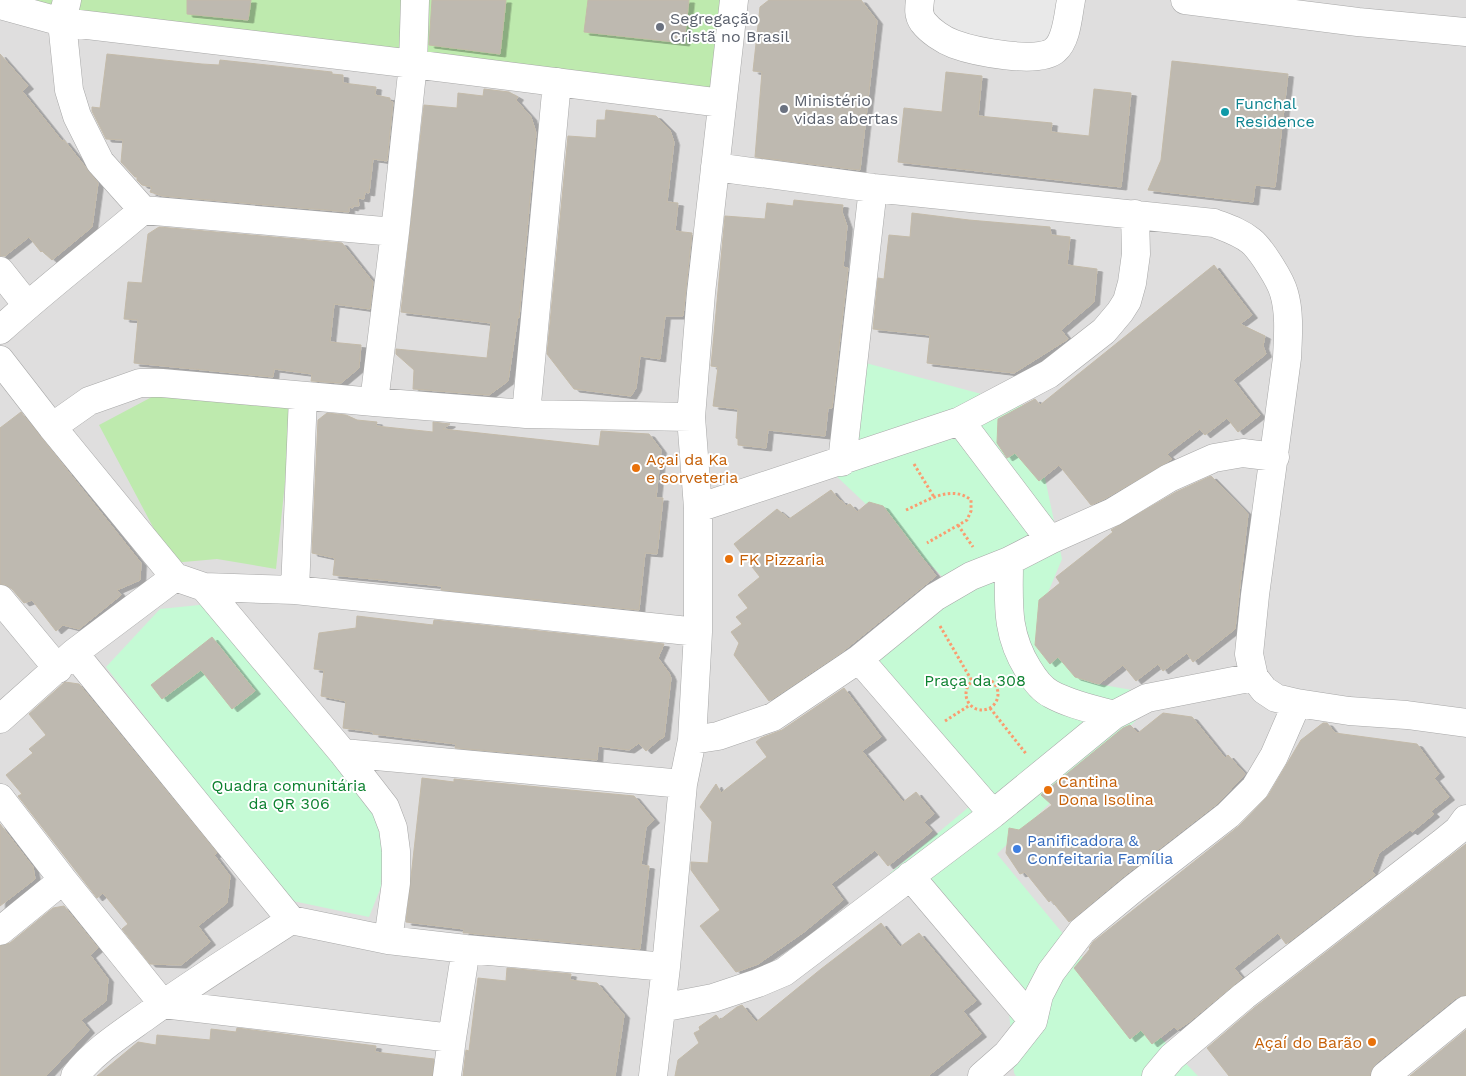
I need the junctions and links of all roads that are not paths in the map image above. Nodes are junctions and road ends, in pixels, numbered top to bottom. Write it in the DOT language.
graph roads {
  1 [pos="415,0"];
  2 [pos="734,0"];
  3 [pos="920,0"];
  4 [pos="1071,0"];
  5 [pos="1185,0"];
  6 [pos="0,5"];
  7 [pos="65,11"];
  8 [pos="1466,32"];
  9 [pos="413,64"];
  10 [pos="557,82"];
  11 [pos="722,103"];
  12 [pos="715,167"];
  13 [pos="873,188"];
  14 [pos="143,210"];
  15 [pos="1135,214"];
  16 [pos="396,232"];
  17 [pos="0,271"];
  18 [pos="27,305"];
  19 [pos="0,330"];
  20 [pos="0,360"];
  21 [pos="303,396"];
  22 [pos="374,402"];
  23 [pos="526,414"];
  24 [pos="691,417"];
  25 [pos="960,421"];
  26 [pos="52,427"];
  27 [pos="1275,457"];
  28 [pos="842,462"];
  29 [pos="698,508"];
  30 [pos="1050,540"];
  31 [pos="1009,561"];
  32 [pos="175,577"];
  33 [pos="204,587"];
  34 [pos="295,590"];
  35 [pos="0,599"];
  36 [pos="698,632"];
  37 [pos="860,659"];
  38 [pos="66,661"];
  39 [pos="1254,678"];
  40 [pos="1298,703"];
  41 [pos="1114,715"];
  42 [pos="0,718"];
  43 [pos="1466,722"];
  44 [pos="692,740"];
  45 [pos="343,752"];
  46 [pos="683,784"];
  47 [pos="0,798"];
  48 [pos="993,814"];
  49 [pos="1466,819"];
  50 [pos="910,876"];
  51 [pos="63,880"];
  52 [pos="292,920"];
  53 [pos="0,931"];
  54 [pos="388,940"];
  55 [pos="466,949"];
  56 [pos="666,967"];
  57 [pos="162,1004"];
  58 [pos="661,1008"];
  59 [pos="1466,1010"];
  60 [pos="1033,1021"];
  61 [pos="452,1038"];
  62 [pos="75,1076"];
  63 [pos="447,1076"];
  64 [pos="652,1076"];
  65 [pos="982,1076"];
  66 [pos="1156,1076"];
  67 [pos="1385,1076"];
  1 -- 9 [label="street"];
  2 -- 11 [label="street"];
  3 -- 4 [label="street"];
  5 -- 8 [label="street"];
  6 -- 7 [label="street"];
  7 -- 9 [label="street"];
  7 -- 14 [label="street"];
  9 -- 10 [label="street"];
  9 -- 16 [label="street"];
  10 -- 11 [label="street"];
  10 -- 23 [label="street"];
  11 -- 12 [label="street"];
  12 -- 13 [label="street"];
  12 -- 24 [label="street"];
  13 -- 15 [label="street"];
  13 -- 28 [label="street"];
  14 -- 16 [label="street"];
  14 -- 18 [label="street"];
  15 -- 25 [label="street"];
  15 -- 27 [label="street"];
  16 -- 22 [label="street"];
  17 -- 18 [label="street"];
  18 -- 19 [label="street"];
  20 -- 26 [label="street"];
  21 -- 22 [label="street"];
  21 -- 26 [label="street"];
  21 -- 34 [label="street"];
  22 -- 23 [label="street"];
  23 -- 24 [label="street"];
  24 -- 29 [label="street"];
  25 -- 28 [label="street"];
  25 -- 30 [label="street"];
  26 -- 32 [label="street"];
  27 -- 30 [label="street"];
  27 -- 39 [label="street"];
  28 -- 29 [label="street"];
  29 -- 36 [label="street"];
  30 -- 31 [label="street"];
  31 -- 37 [label="street"];
  31 -- 41 [label="street"];
  32 -- 33 [label="street"];
  32 -- 38 [label="street"];
  33 -- 34 [label="street"];
  33 -- 45 [label="street"];
  34 -- 36 [label="street"];
  35 -- 38 [label="street"];
  36 -- 44 [label="street"];
  37 -- 44 [label="street"];
  37 -- 48 [label="street"];
  38 -- 42 [label="street"];
  38 -- 52 [label="street"];
  39 -- 40 [label="street"];
  39 -- 41 [label="street"];
  40 -- 43 [label="street"];
  40 -- 60 [label="street"];
  41 -- 48 [label="street"];
  44 -- 46 [label="street"];
  45 -- 46 [label="street"];
  45 -- 54 [label="street"];
  46 -- 56 [label="street"];
  47 -- 51 [label="street"];
  48 -- 50 [label="street"];
  49 -- 66 [label="street"];
  50 -- 58 [label="street"];
  50 -- 60 [label="street"];
  51 -- 53 [label="street"];
  51 -- 57 [label="street"];
  52 -- 54 [label="street"];
  52 -- 57 [label="street"];
  54 -- 55 [label="street"];
  55 -- 56 [label="street"];
  55 -- 61 [label="street"];
  56 -- 58 [label="street"];
  57 -- 61 [label="street"];
  57 -- 62 [label="street"];
  58 -- 64 [label="street"];
  59 -- 67 [label="street"];
  60 -- 65 [label="street"];
  61 -- 63 [label="street"];
}
